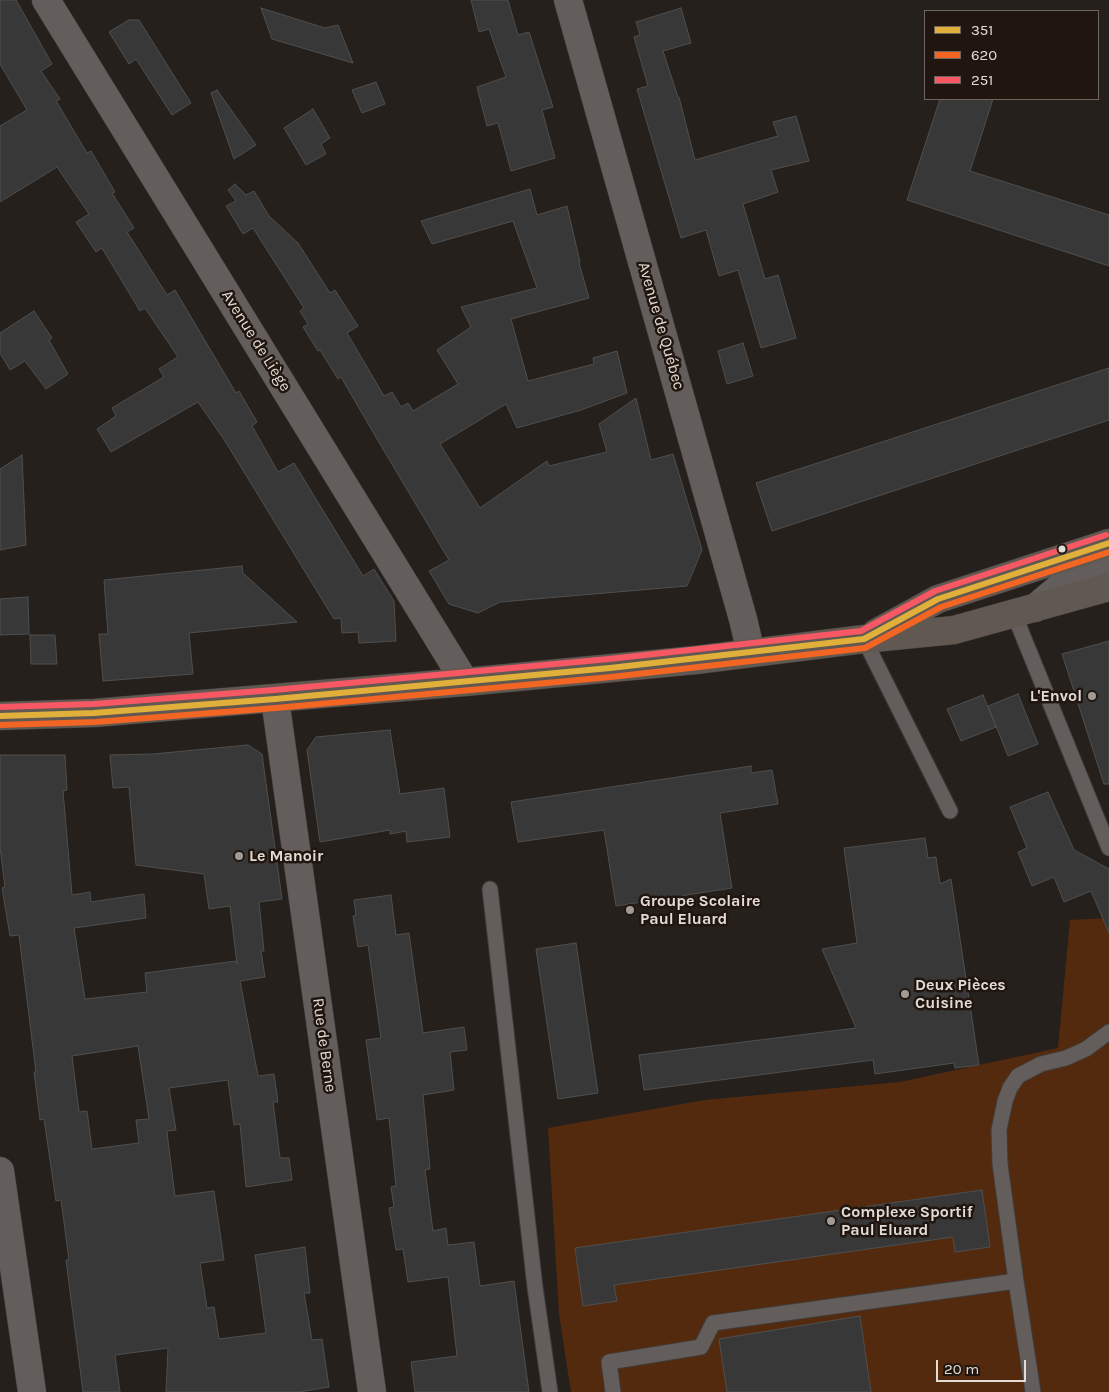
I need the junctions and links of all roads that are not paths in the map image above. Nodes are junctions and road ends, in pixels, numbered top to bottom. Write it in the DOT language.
graph roads {
  1 [pos="46,0"];
  2 [pos="568,0"];
  3 [pos="1109,543"];
  4 [pos="1109,565"];
  5 [pos="1109,587"];
  6 [pos="1025,611"];
  7 [pos="864,639"];
  8 [pos="751,653"];
  9 [pos="465,682"];
  10 [pos="275,699"];
  11 [pos="0,716"];
  12 [pos="950,811"];
  13 [pos="1109,848"];
  14 [pos="490,889"];
  15 [pos="1109,1032"];
  16 [pos="0,1172"];
  17 [pos="1016,1281"];
  18 [pos="32,1392"];
  19 [pos="372,1392"];
  20 [pos="550,1392"];
  21 [pos="613,1392"];
  22 [pos="1032,1392"];
  1 -- 9 [label="street, Avenue de Liège"];
  2 -- 8 [label="street, Avenue de Québec"];
  3 -- 7 [label="main road"];
  4 -- 6 [label="street"];
  5 -- 6 [label="main road"];
  6 -- 7 [label="main road"];
  6 -- 13 [label="lane"];
  7 -- 8 [label="main road"];
  7 -- 12 [label="lane"];
  8 -- 9 [label="main road"];
  9 -- 10 [label="main road"];
  10 -- 11 [label="main road"];
  10 -- 19 [label="street, Rue de Berne"];
  14 -- 20 [label="lane"];
  15 -- 17 [label="lane"];
  16 -- 18 [label="street"];
  17 -- 21 [label="lane"];
  17 -- 22 [label="lane"];
}
